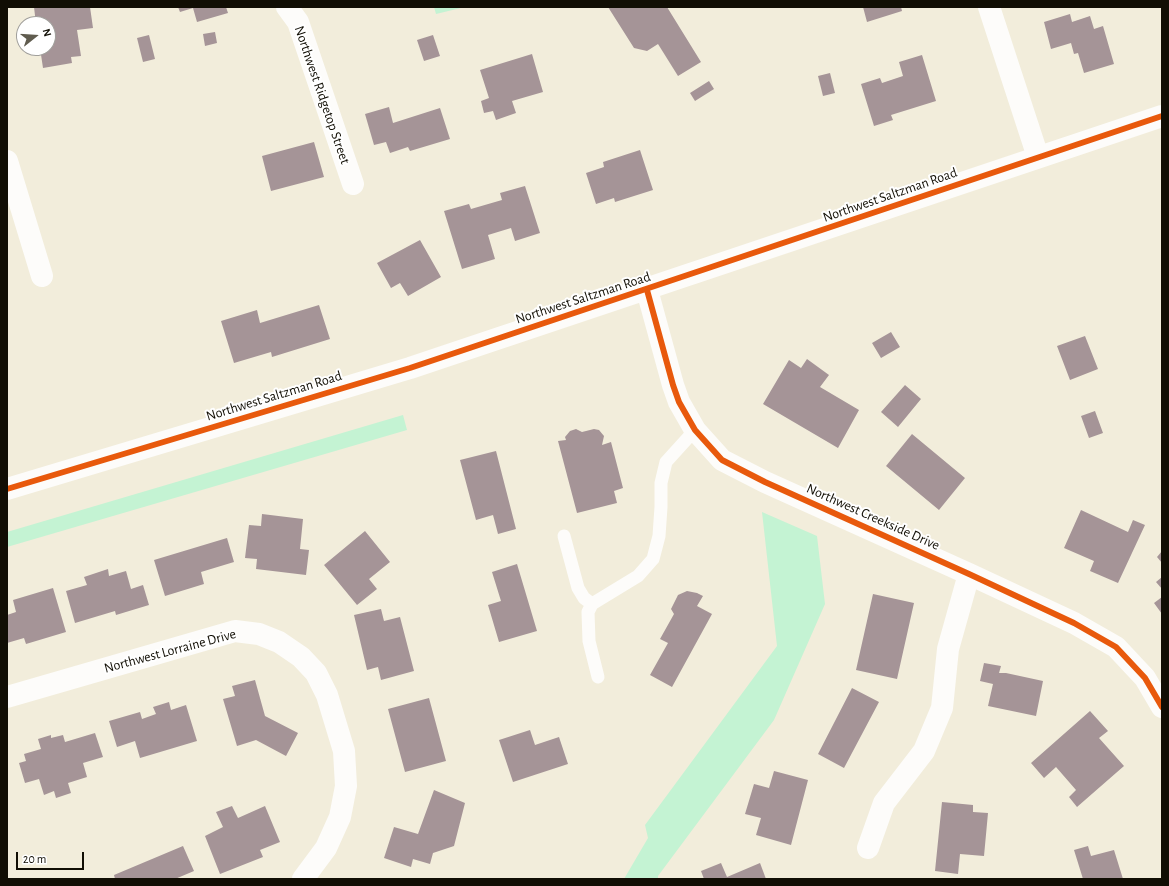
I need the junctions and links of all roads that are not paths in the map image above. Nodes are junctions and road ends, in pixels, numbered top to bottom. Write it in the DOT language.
graph roads {
  1 [pos="287,7"];
  2 [pos="989,7"];
  3 [pos="1162,116"];
  4 [pos="1038,157"];
  5 [pos="7,161"];
  6 [pos="353,184"];
  7 [pos="42,276"];
  8 [pos="647,290"];
  9 [pos="695,430"];
  10 [pos="7,489"];
  11 [pos="564,536"];
  12 [pos="969,574"];
  13 [pos="592,604"];
  14 [pos="598,677"];
  15 [pos="7,697"];
  16 [pos="1162,706"];
  17 [pos="868,848"];
  18 [pos="303,879"];
  1 -- 6 [label="street, Northwest Ridgetop Street"];
  2 -- 4 [label="street"];
  3 -- 4 [label="street, Northwest Saltzman Road"];
  4 -- 8 [label="street, Northwest Saltzman Road"];
  5 -- 7 [label="street"];
  8 -- 9 [label="street, Northwest Creekside Drive"];
  8 -- 10 [label="street, Northwest Saltzman Road"];
  9 -- 12 [label="street, Northwest Creekside Drive"];
  9 -- 13 [label="lane"];
  11 -- 13 [label="lane"];
  12 -- 16 [label="street, Northwest Creekside Drive"];
  12 -- 17 [label="street"];
  13 -- 14 [label="lane"];
  15 -- 18 [label="street, Northwest Lorraine Drive"];
}
